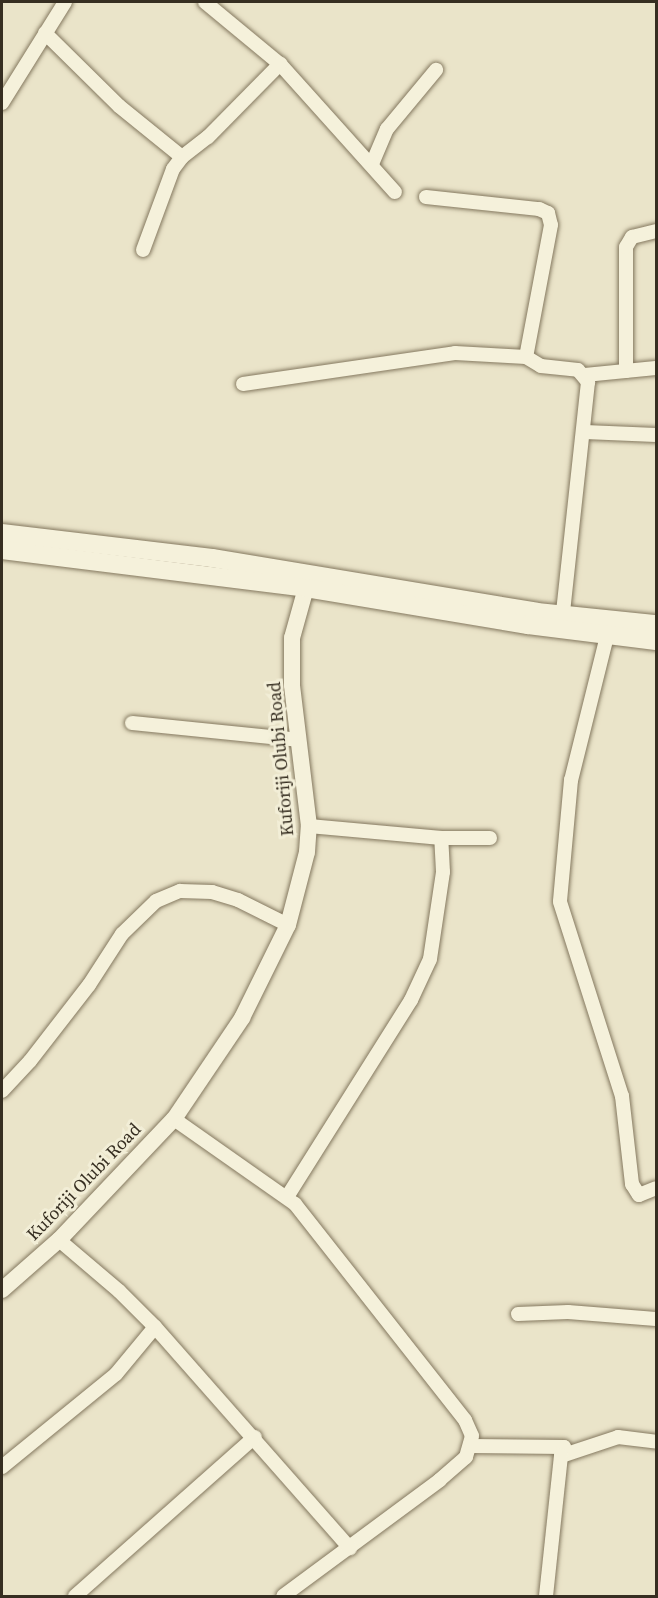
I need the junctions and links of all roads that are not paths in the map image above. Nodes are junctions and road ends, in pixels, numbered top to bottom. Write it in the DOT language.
graph roads {
  1 [pos="64,2"];
  2 [pos="207,2"];
  3 [pos="45,33"];
  4 [pos="280,64"];
  5 [pos="436,70"];
  6 [pos="2,103"];
  7 [pos="182,157"];
  8 [pos="372,164"];
  9 [pos="395,192"];
  10 [pos="426,197"];
  11 [pos="657,231"];
  12 [pos="143,250"];
  13 [pos="526,357"];
  14 [pos="657,368"];
  15 [pos="626,371"];
  16 [pos="585,375"];
  17 [pos="243,384"];
  18 [pos="585,432"];
  19 [pos="657,435"];
  20 [pos="2,540"];
  21 [pos="306,588"];
  22 [pos="472,608"];
  23 [pos="562,614"];
  24 [pos="653,621"];
  25 [pos="608,632"];
  26 [pos="657,641"];
  27 [pos="132,723"];
  28 [pos="298,740"];
  29 [pos="309,826"];
  30 [pos="441,838"];
  31 [pos="490,838"];
  32 [pos="288,925"];
  33 [pos="2,1091"];
  34 [pos="174,1119"];
  35 [pos="657,1188"];
  36 [pos="287,1197"];
  37 [pos="59,1240"];
  38 [pos="2,1290"];
  39 [pos="518,1314"];
  40 [pos="657,1318"];
  41 [pos="155,1327"];
  42 [pos="255,1437"];
  43 [pos="657,1442"];
  44 [pos="472,1446"];
  45 [pos="561,1456"];
  46 [pos="2,1467"];
  47 [pos="350,1548"];
  48 [pos="75,1596"];
  49 [pos="283,1596"];
  50 [pos="546,1596"];
  1 -- 3 [label="street"];
  2 -- 4 [label="street"];
  3 -- 6 [label="street"];
  3 -- 7 [label="street"];
  4 -- 7 [label="street"];
  4 -- 8 [label="street"];
  5 -- 8 [label="street"];
  7 -- 12 [label="street"];
  8 -- 9 [label="street"];
  10 -- 13 [label="street"];
  11 -- 15 [label="street"];
  13 -- 16 [label="street"];
  13 -- 17 [label="street"];
  14 -- 15 [label="street"];
  15 -- 16 [label="street"];
  16 -- 18 [label="street"];
  18 -- 19 [label="street"];
  18 -- 23 [label="street"];
  20 -- 21 [label="main road"];
  20 -- 22 [label="main road"];
  21 -- 22 [label="main road"];
  21 -- 28 [label="street, Kuforiji Olubi Road"];
  22 -- 23 [label="main road"];
  22 -- 25 [label="main road"];
  23 -- 24 [label="main road"];
  25 -- 26 [label="main road"];
  25 -- 35 [label="street"];
  27 -- 28 [label="street"];
  28 -- 29 [label="street, Kuforiji Olubi Road"];
  29 -- 30 [label="street"];
  29 -- 32 [label="street, Kuforiji Olubi Road"];
  30 -- 31 [label="street"];
  30 -- 36 [label="street"];
  32 -- 33 [label="street"];
  32 -- 34 [label="street, Kuforiji Olubi Road"];
  34 -- 36 [label="street"];
  34 -- 37 [label="street, Kuforiji Olubi Road"];
  36 -- 44 [label="street"];
  37 -- 38 [label="street, Kuforiji Olubi Road"];
  37 -- 41 [label="street"];
  39 -- 40 [label="street"];
  41 -- 42 [label="street"];
  41 -- 46 [label="street"];
  42 -- 47 [label="street"];
  42 -- 48 [label="street"];
  43 -- 45 [label="street"];
  44 -- 45 [label="street"];
  44 -- 47 [label="street"];
  45 -- 50 [label="street"];
  47 -- 49 [label="street"];
}
